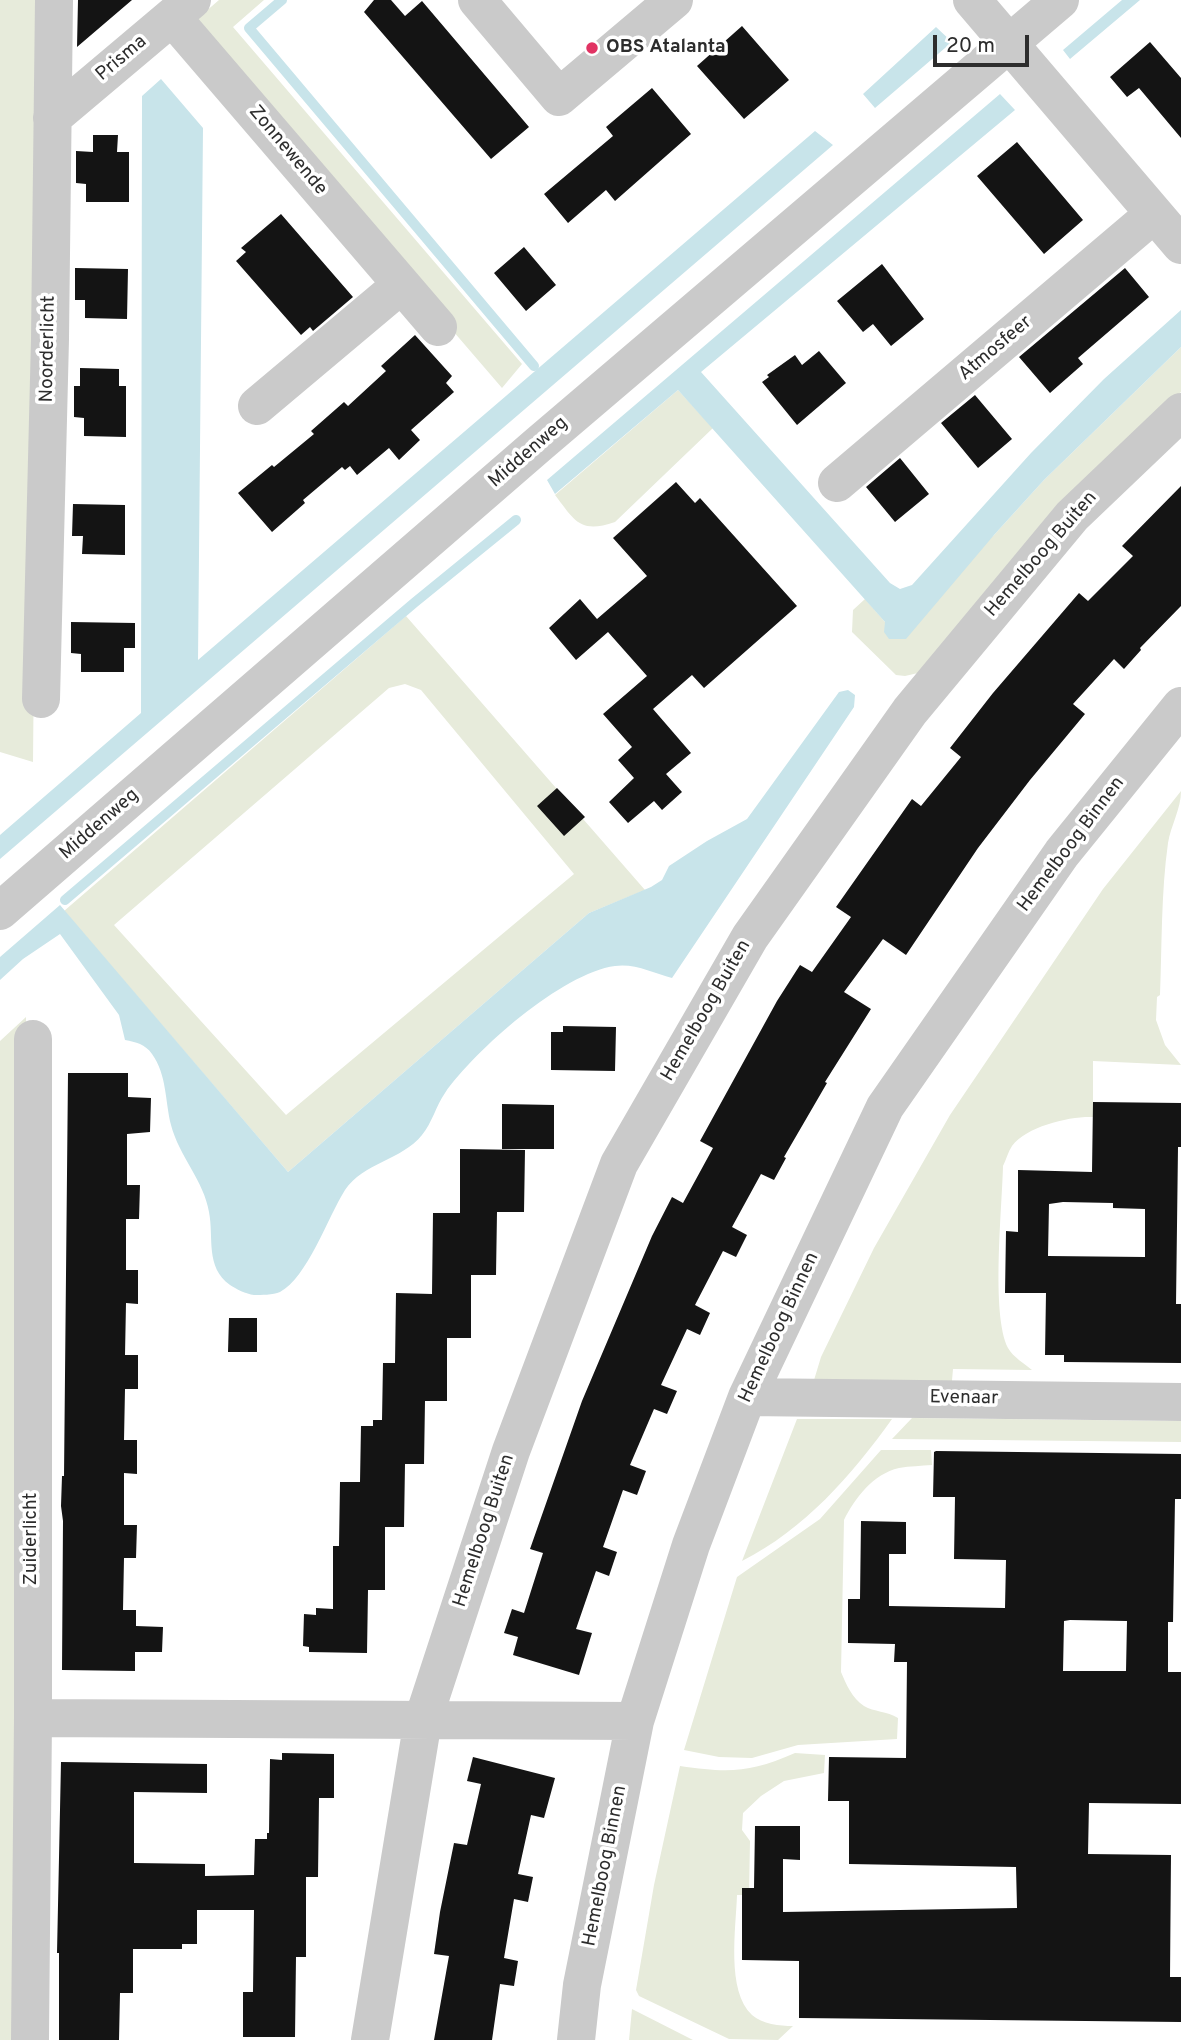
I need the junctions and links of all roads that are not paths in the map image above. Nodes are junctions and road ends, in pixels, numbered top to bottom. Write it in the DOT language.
graph roads {
  1 [pos="54,0"];
  2 [pos="477,0"];
  3 [pos="674,0"];
  4 [pos="972,0"];
  5 [pos="1060,0"];
  6 [pos="182,9"];
  7 [pos="1010,44"];
  8 [pos="52,118"];
  9 [pos="1154,214"];
  10 [pos="1181,245"];
  11 [pos="401,285"];
  12 [pos="438,327"];
  13 [pos="257,406"];
  14 [pos="1181,412"];
  15 [pos="837,483"];
  16 [pos="41,699"];
  17 [pos="1181,706"];
  18 [pos="0,911"];
  19 [pos="33,1038"];
  20 [pos="747,1397"];
  21 [pos="1181,1402"];
  22 [pos="33,1718"];
  23 [pos="423,1720"];
  24 [pos="635,1721"];
  25 [pos="30,2040"];
  26 [pos="370,2040"];
  27 [pos="576,2040"];
  1 -- 8 [label="street, Noorderlicht"];
  2 -- 3 [label="street"];
  4 -- 7 [label="street"];
  5 -- 7 [label="street, Middenweg"];
  6 -- 8 [label="street, Prisma"];
  6 -- 11 [label="street, Zonnewende"];
  7 -- 9 [label="street"];
  7 -- 18 [label="street, Middenweg"];
  8 -- 16 [label="street, Noorderlicht"];
  9 -- 10 [label="street"];
  9 -- 15 [label="street, Atmosfeer"];
  11 -- 12 [label="street, Zonnewende"];
  11 -- 13 [label="street"];
  14 -- 23 [label="street, Hemelboog Buiten"];
  17 -- 20 [label="street, Hemelboog Binnen"];
  19 -- 22 [label="street, Zuiderlicht"];
  20 -- 21 [label="street, Evenaar"];
  20 -- 24 [label="street, Hemelboog Binnen"];
  22 -- 23 [label="street"];
  22 -- 25 [label="street, Zuiderlicht"];
  23 -- 24 [label="street"];
  23 -- 26 [label="street, Hemelboog Buiten"];
  24 -- 27 [label="street, Hemelboog Binnen"];
}
